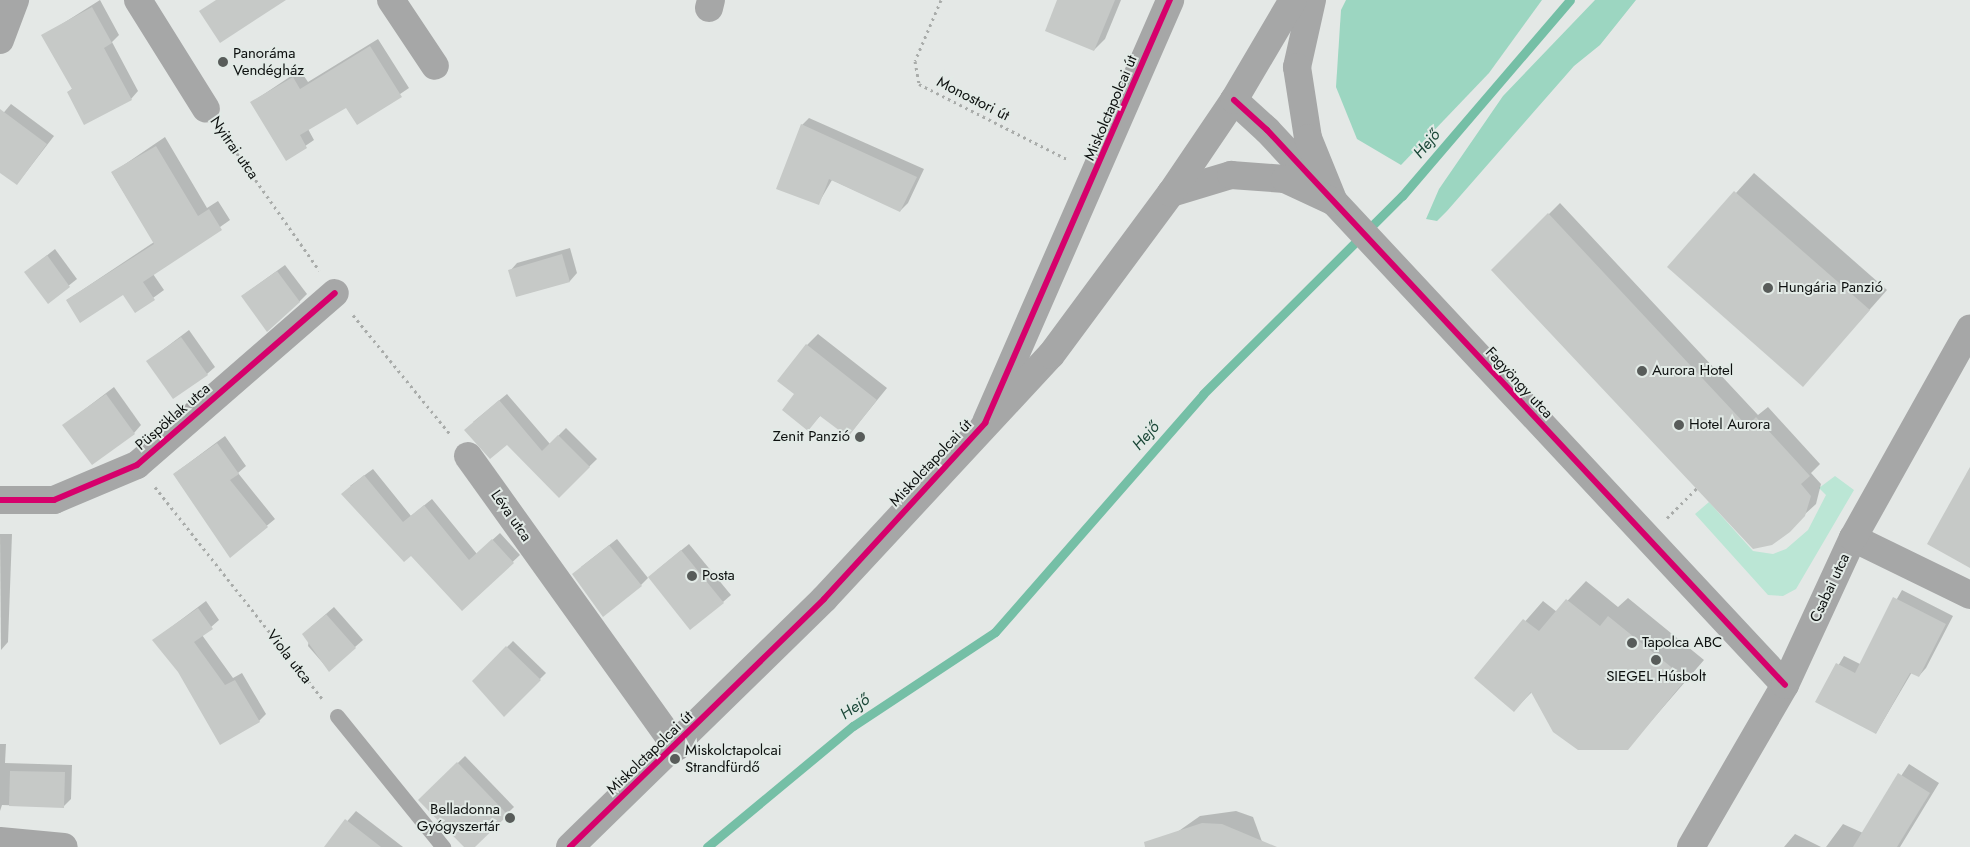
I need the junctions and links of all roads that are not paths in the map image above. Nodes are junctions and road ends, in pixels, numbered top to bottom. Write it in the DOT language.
graph roads {
  1 [pos="15,0"];
  2 [pos="138,0"];
  3 [pos="391,0"];
  4 [pos="1170,0"];
  5 [pos="1293,0"];
  6 [pos="1312,0"];
  7 [pos="0,40"];
  8 [pos="436,66"];
  9 [pos="1234,100"];
  10 [pos="206,109"];
  11 [pos="1171,193"];
  12 [pos="1334,202"];
  13 [pos="335,293"];
  14 [pos="1970,329"];
  15 [pos="985,423"];
  16 [pos="468,456"];
  17 [pos="0,500"];
  18 [pos="1853,538"];
  19 [pos="1970,595"];
  20 [pos="1785,685"];
  21 [pos="337,716"];
  22 [pos="676,747"];
  23 [pos="0,841"];
  24 [pos="64,847"];
  25 [pos="443,847"];
  26 [pos="570,847"];
  27 [pos="1691,847"];
  1 -- 7 [label="street"];
  2 -- 10 [label="street, Nyitrai utca"];
  3 -- 8 [label="street"];
  4 -- 15 [label="street, Miskolctapolcai út"];
  5 -- 9 [label="street, Miskolctapolcai út"];
  6 -- 12 [label="street"];
  9 -- 11 [label="street, Miskolctapolcai út"];
  9 -- 12 [label="street, Fagyöngy utca"];
  11 -- 12 [label="street"];
  11 -- 15 [label="street, Miskolctapolcai út"];
  12 -- 20 [label="street, Fagyöngy utca"];
  13 -- 17 [label="street, Püspöklak utca"];
  14 -- 18 [label="street, Csabai utca"];
  15 -- 22 [label="street, Miskolctapolcai út"];
  16 -- 22 [label="street, Léva utca"];
  18 -- 19 [label="street"];
  18 -- 20 [label="street, Csabai utca"];
  20 -- 27 [label="street, Csabai utca"];
  21 -- 25 [label="lane"];
  22 -- 26 [label="street, Miskolctapolcai út"];
  23 -- 24 [label="street"];
}
